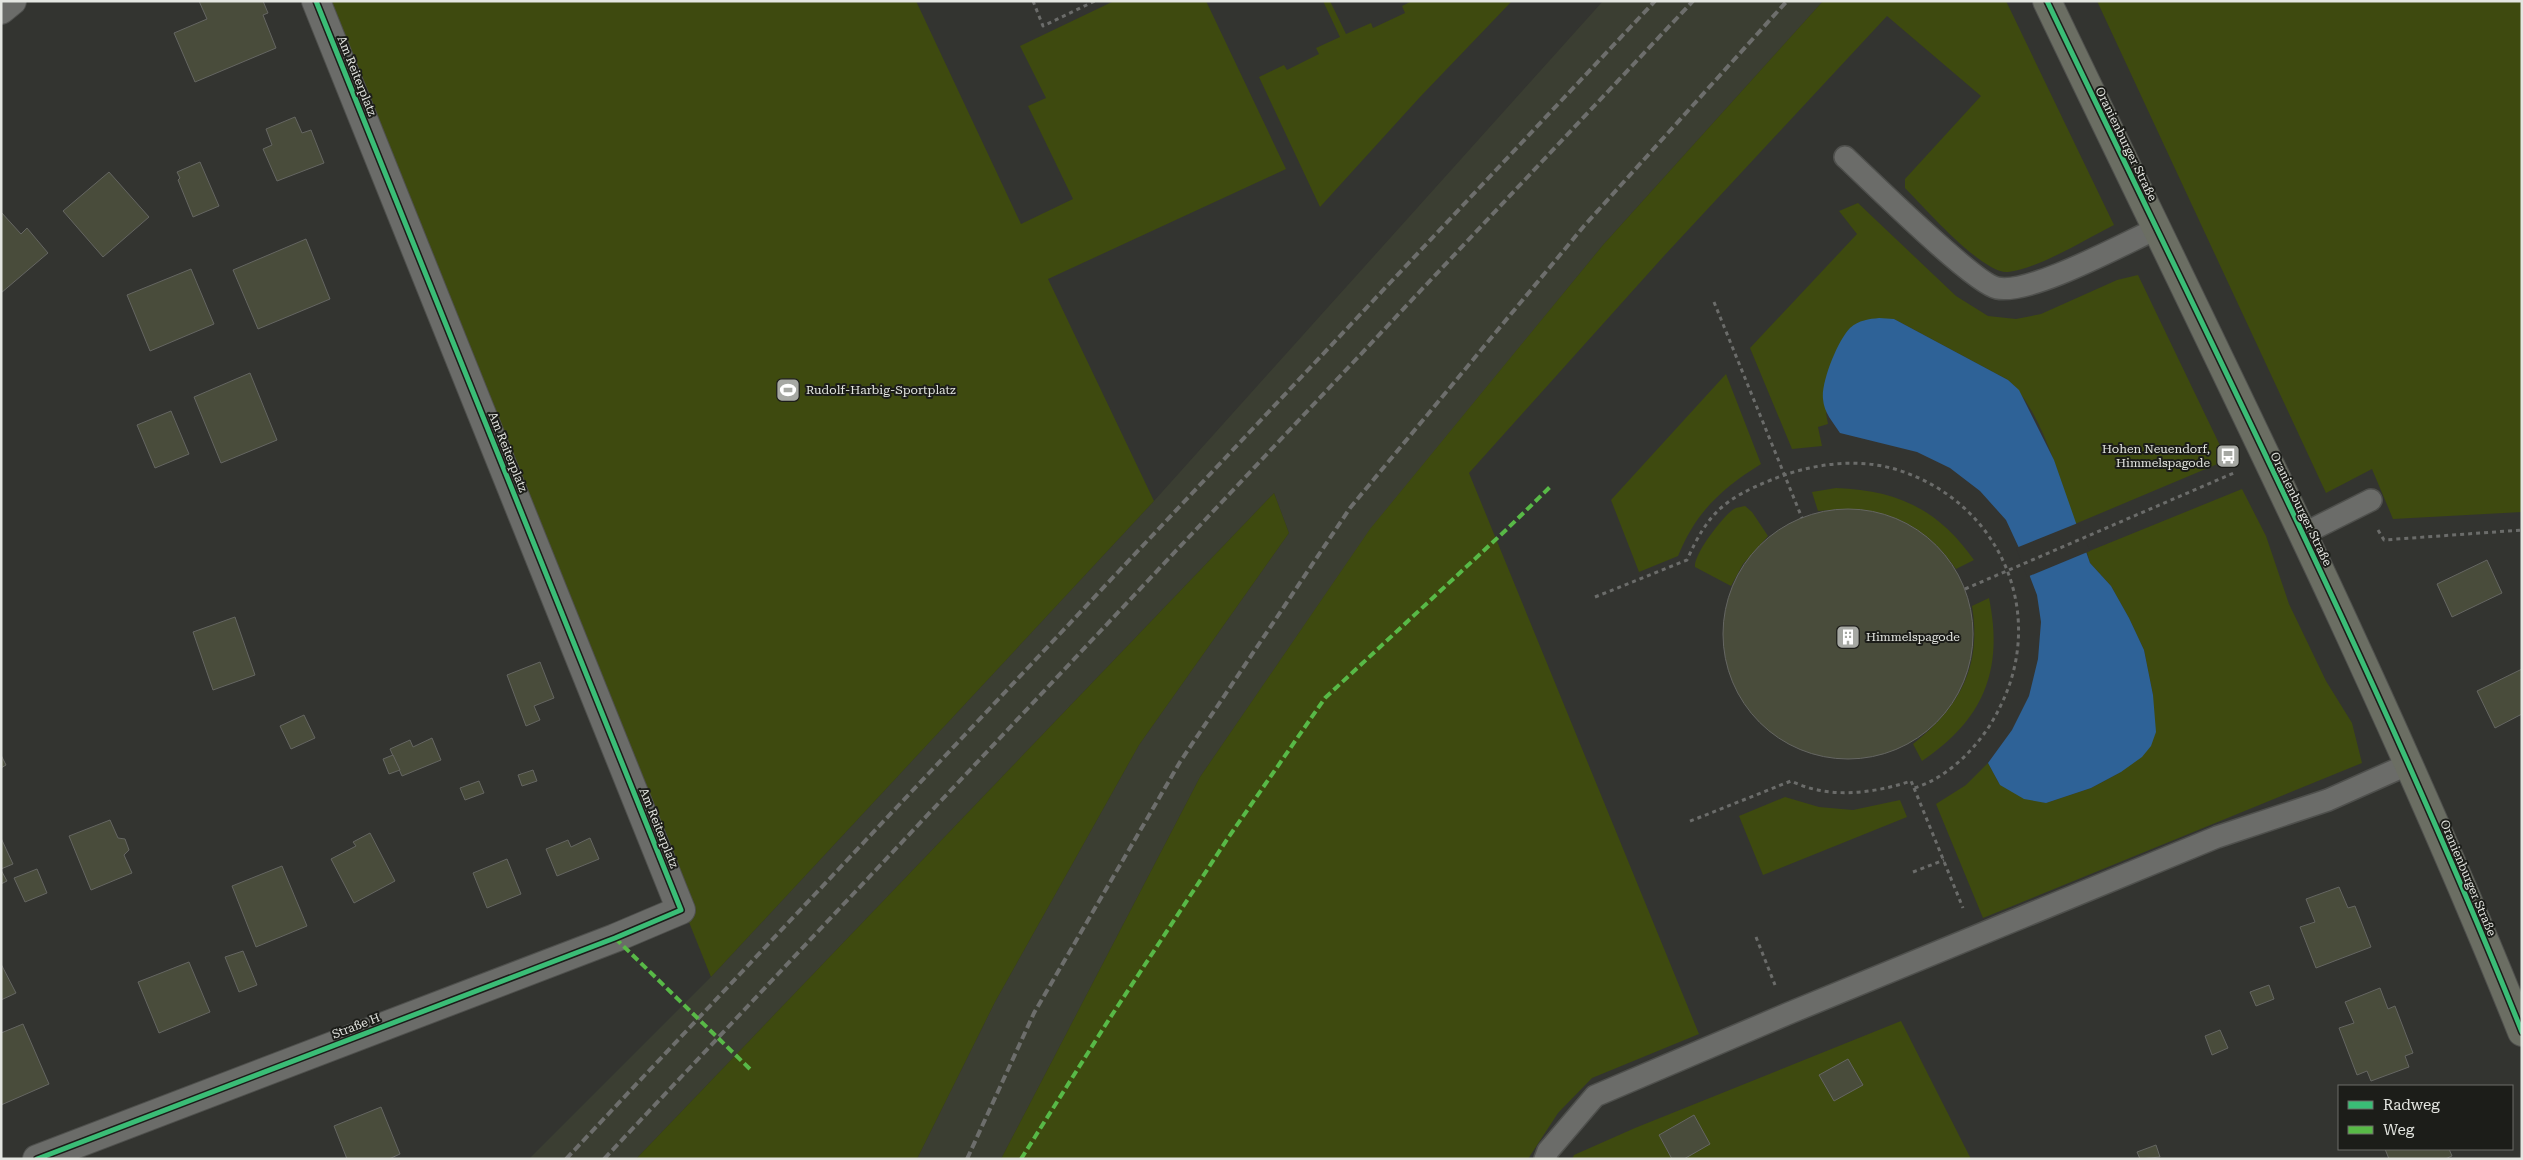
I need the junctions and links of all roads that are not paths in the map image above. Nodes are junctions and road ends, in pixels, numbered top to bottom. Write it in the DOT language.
graph roads {
  1 [pos="12,1"];
  2 [pos="316,1"];
  3 [pos="2047,1"];
  4 [pos="1,10"];
  5 [pos="1845,157"];
  6 [pos="2156,229"];
  7 [pos="2367,502"];
  8 [pos="2303,534"];
  9 [pos="2409,764"];
  10 [pos="681,910"];
  11 [pos="2522,1032"];
  12 [pos="37,1159"];
  13 [pos="1545,1159"];
  1 -- 4 [label="street"];
  2 -- 10 [label="street, Am Reiterplatz"];
  3 -- 6 [label="main road, Oranienburger Straße"];
  5 -- 6 [label="lane"];
  6 -- 8 [label="main road, Oranienburger Straße"];
  7 -- 8 [label="lane"];
  8 -- 9 [label="main road, Oranienburger Straße"];
  9 -- 11 [label="main road, Oranienburger Straße"];
  9 -- 13 [label="lane"];
  10 -- 12 [label="street, Straße H"];
}
